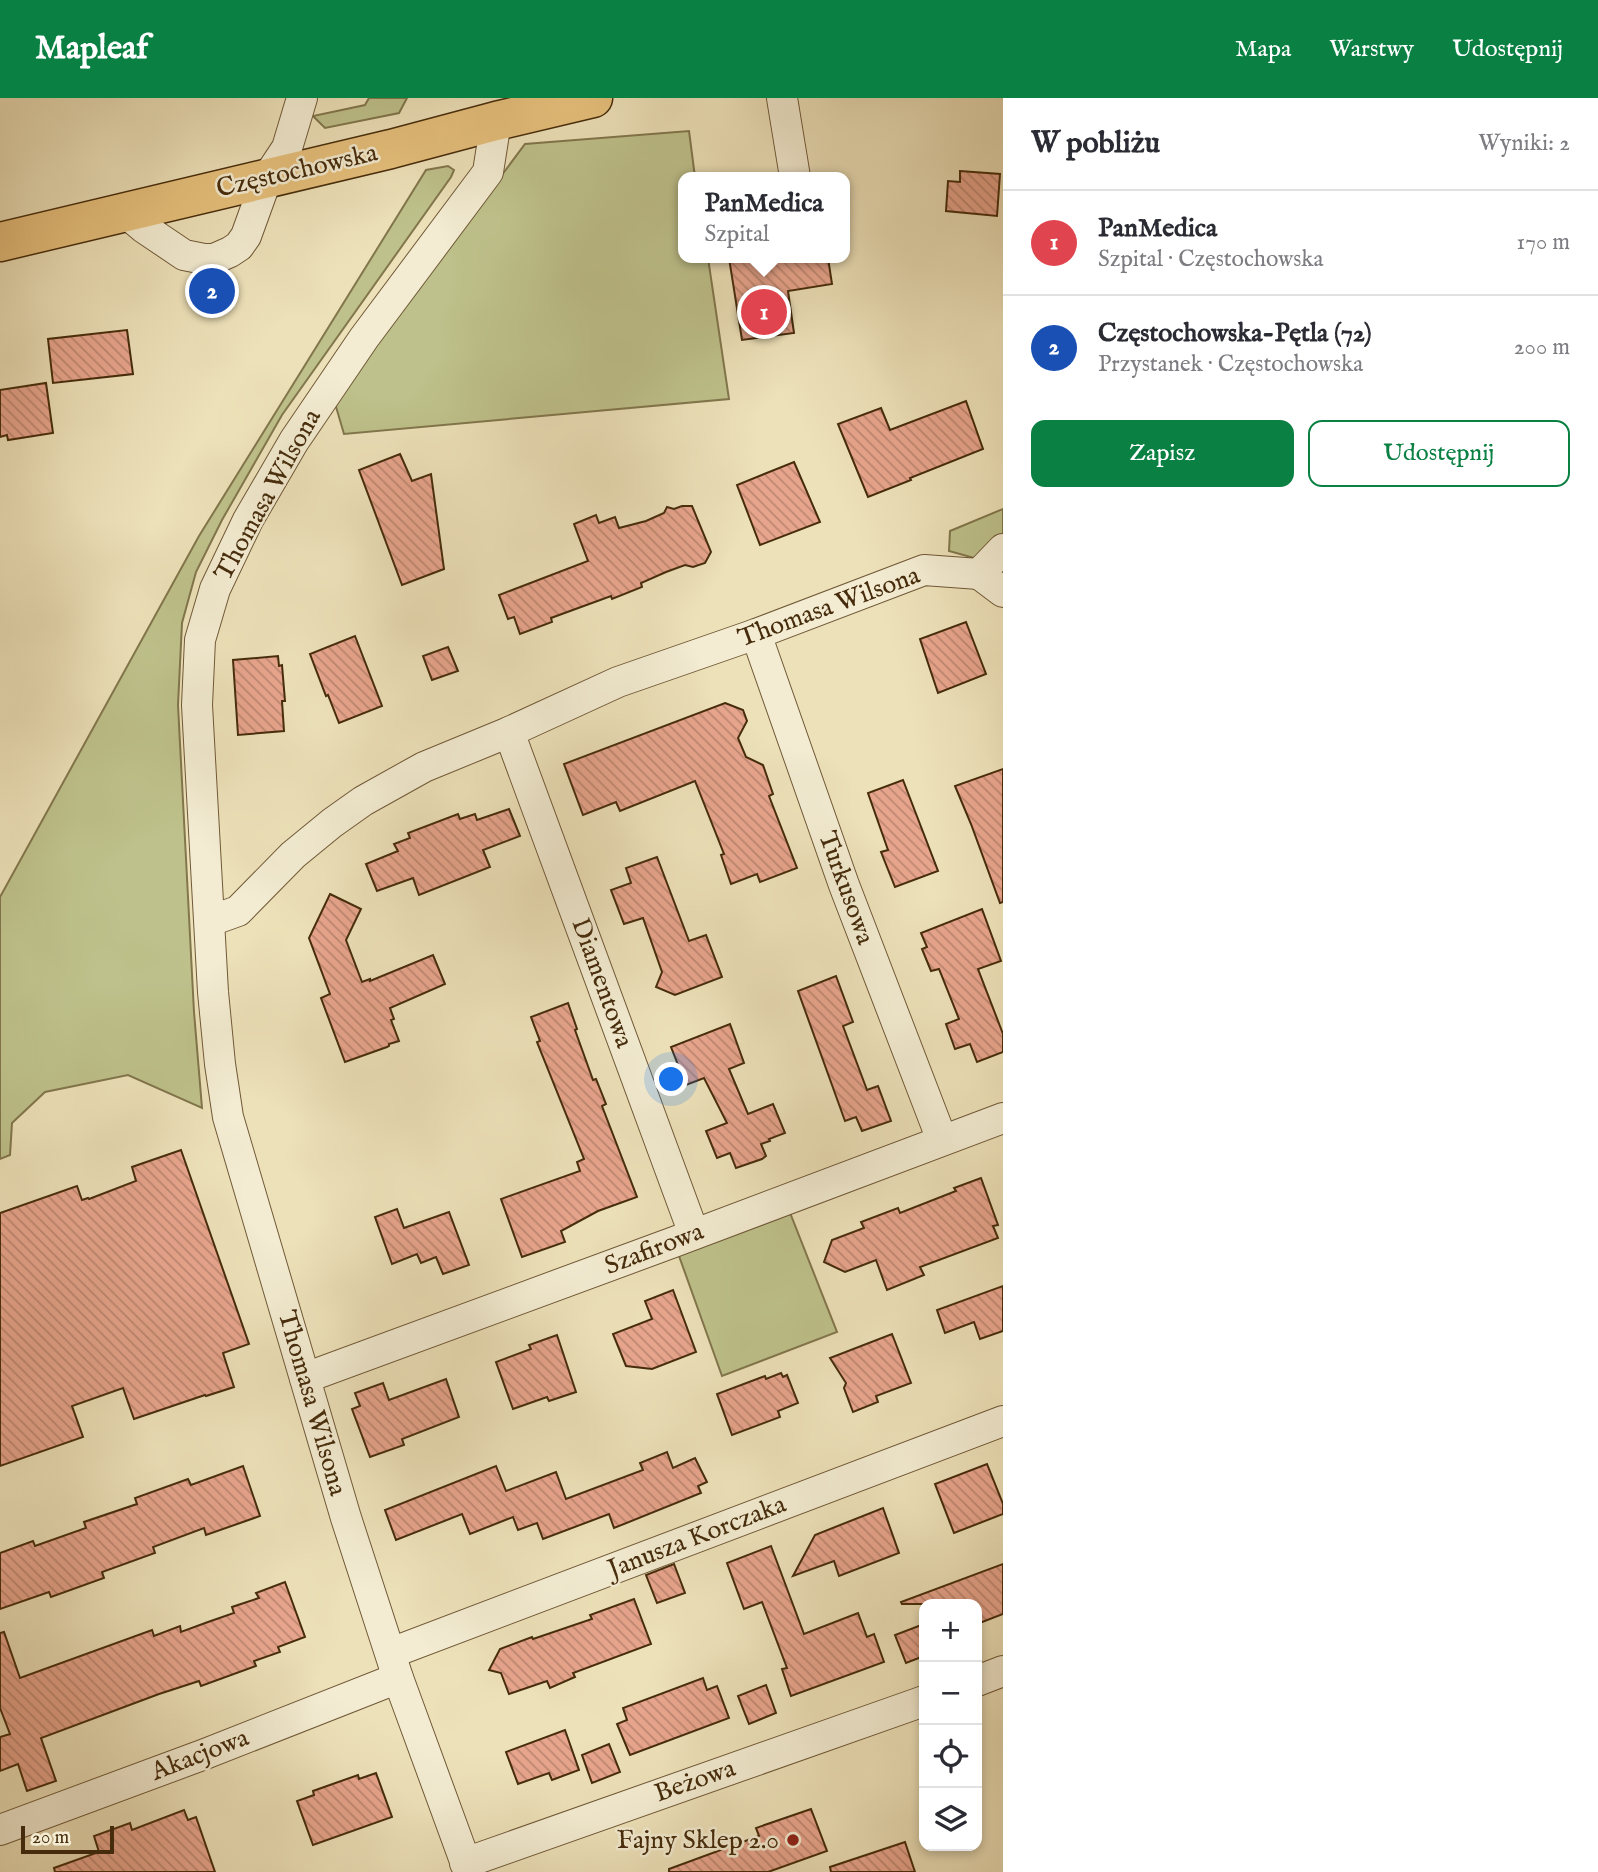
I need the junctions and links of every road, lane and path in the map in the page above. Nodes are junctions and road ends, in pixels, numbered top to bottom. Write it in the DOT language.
graph roads {
  1 [pos="302,98"];
  2 [pos="593,98"];
  3 [pos="782,98"];
  4 [pos="496,121"];
  5 [pos="794,172"];
  6 [pos="267,178"];
  7 [pos="125,212"];
  8 [pos="0,242"];
  9 [pos="1003,549"];
  10 [pos="979,574"];
  11 [pos="1003,592"];
  12 [pos="756,634"];
  13 [pos="509,732"];
  14 [pos="210,921"];
  15 [pos="1003,1118"];
  16 [pos="942,1140"];
  17 [pos="694,1234"];
  18 [pos="305,1378"];
  19 [pos="1003,1421"];
  20 [pos="395,1666"];
  21 [pos="1003,1671"];
  22 [pos="982,1679"];
  23 [pos="919,1702"];
  24 [pos="0,1830"];
  25 [pos="467,1867"];
  1 -- 6 [label="street"];
  2 -- 4 [label="main road, Częstochowska"];
  3 -- 5 [label="street"];
  4 -- 6 [label="main road, Częstochowska"];
  4 -- 14 [label="street, Thomasa Wilsona"];
  6 -- 7 [label="main road, Częstochowska"];
  6 -- 7 [label="street"];
  7 -- 8 [label="main road, Częstochowska"];
  9 -- 10 [label="street"];
  10 -- 11 [label="street"];
  10 -- 12 [label="street, Thomasa Wilsona"];
  12 -- 13 [label="street, Thomasa Wilsona"];
  12 -- 16 [label="street, Turkusowa"];
  13 -- 14 [label="street, Thomasa Wilsona"];
  13 -- 17 [label="street, Diamentowa"];
  14 -- 18 [label="street, Thomasa Wilsona"];
  15 -- 16 [label="street, Szafirowa"];
  16 -- 17 [label="street, Szafirowa"];
  17 -- 18 [label="street, Szafirowa"];
  18 -- 20 [label="street, Thomasa Wilsona"];
  19 -- 20 [label="street, Janusza Korczaka"];
  20 -- 24 [label="street, Akacjowa"];
  20 -- 25 [label="street, Thomasa Wilsona"];
  21 -- 22 [label="street"];
  23 -- 25 [label="street, Beżowa"];
}
